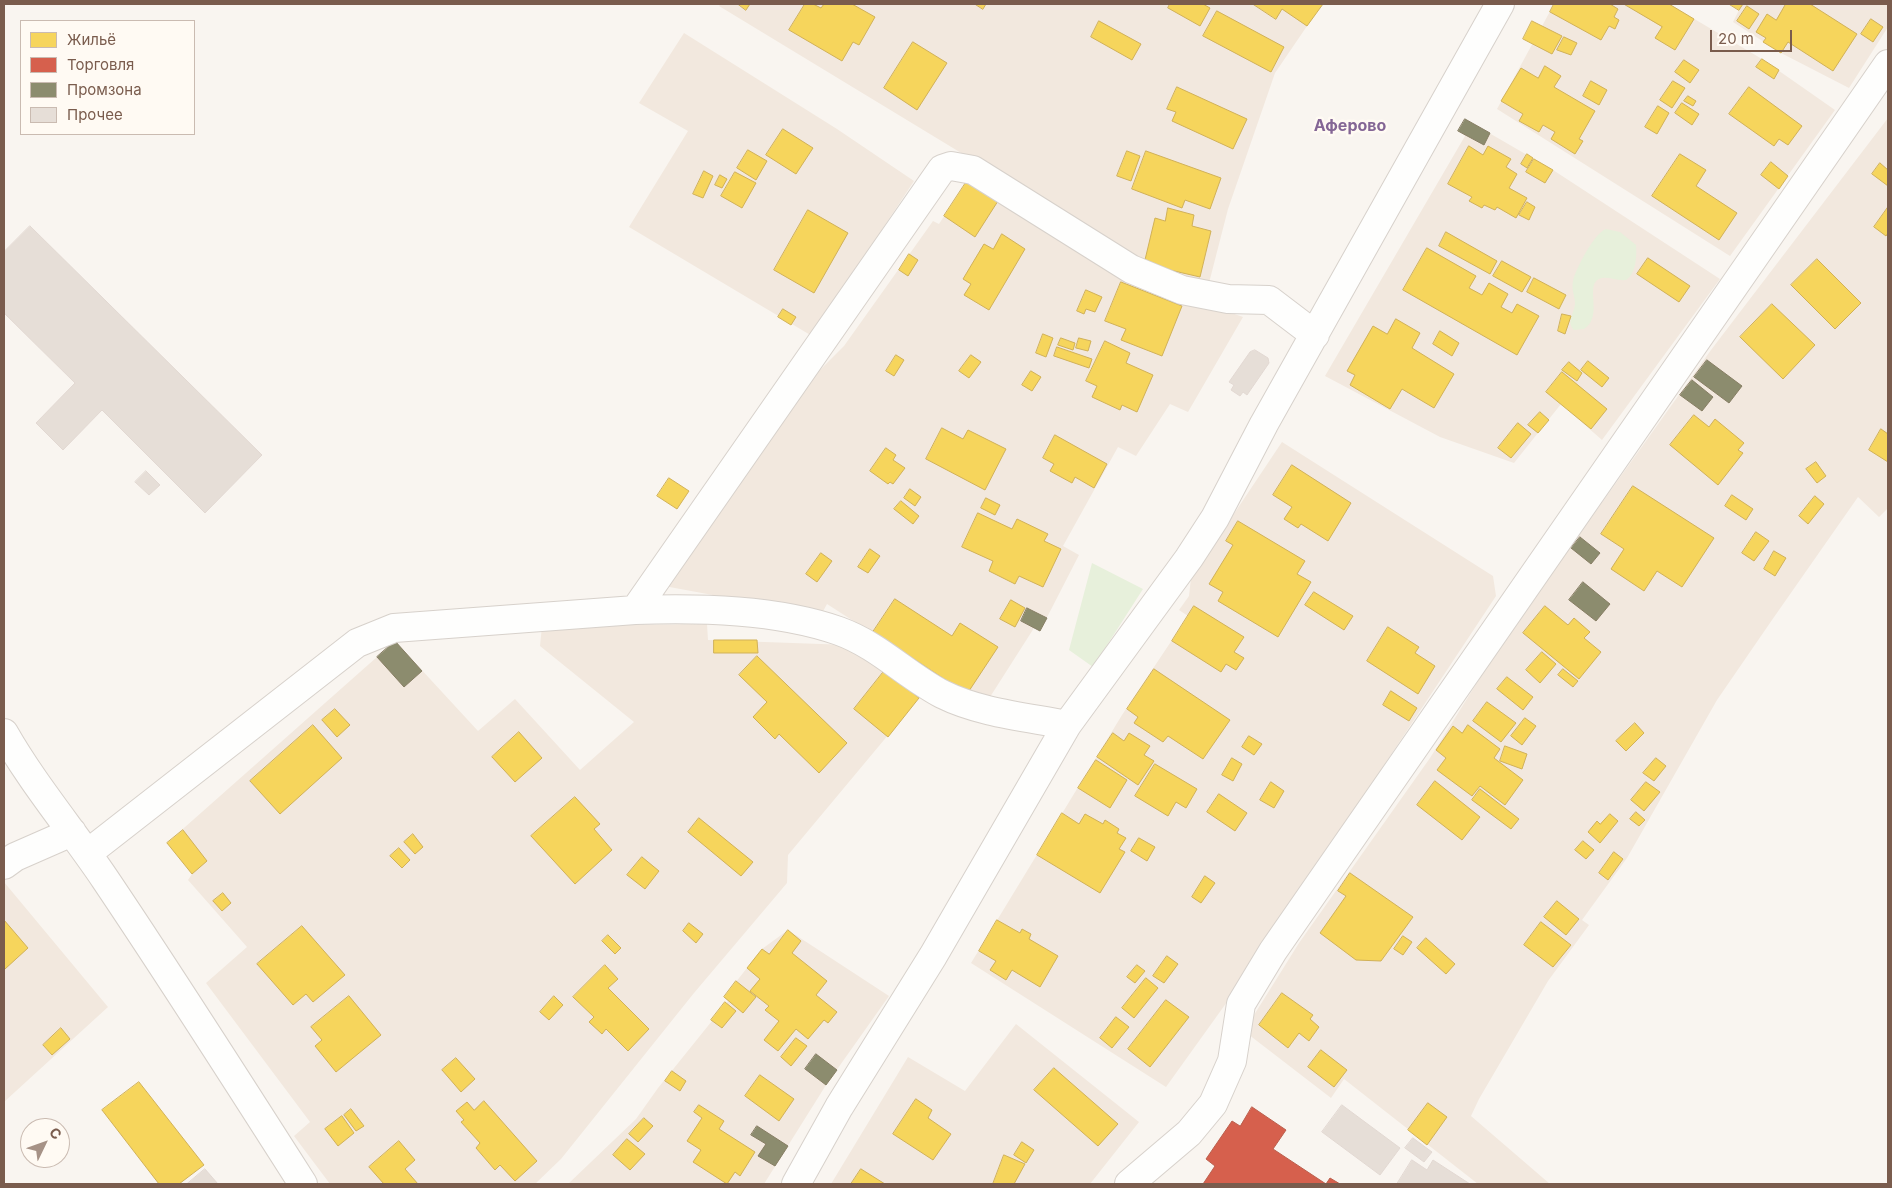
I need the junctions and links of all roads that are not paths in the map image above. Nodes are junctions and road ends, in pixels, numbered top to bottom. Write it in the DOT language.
graph roads {
  1 [pos="1492,6"];
  2 [pos="1888,64"];
  3 [pos="1315,335"];
  4 [pos="635,610"];
  5 [pos="1067,725"];
  6 [pos="4,733"];
  7 [pos="72,832"];
  8 [pos="88,854"];
  9 [pos="4,865"];
  10 [pos="303,1184"];
  11 [pos="796,1184"];
  12 [pos="1129,1184"];
  1 -- 3 [label="street"];
  2 -- 12 [label="street"];
  3 -- 4 [label="street"];
  3 -- 5 [label="street"];
  4 -- 5 [label="street"];
  4 -- 8 [label="street"];
  5 -- 11 [label="street"];
  6 -- 7 [label="street"];
  7 -- 8 [label="street"];
  7 -- 9 [label="street"];
  8 -- 10 [label="street"];
}
